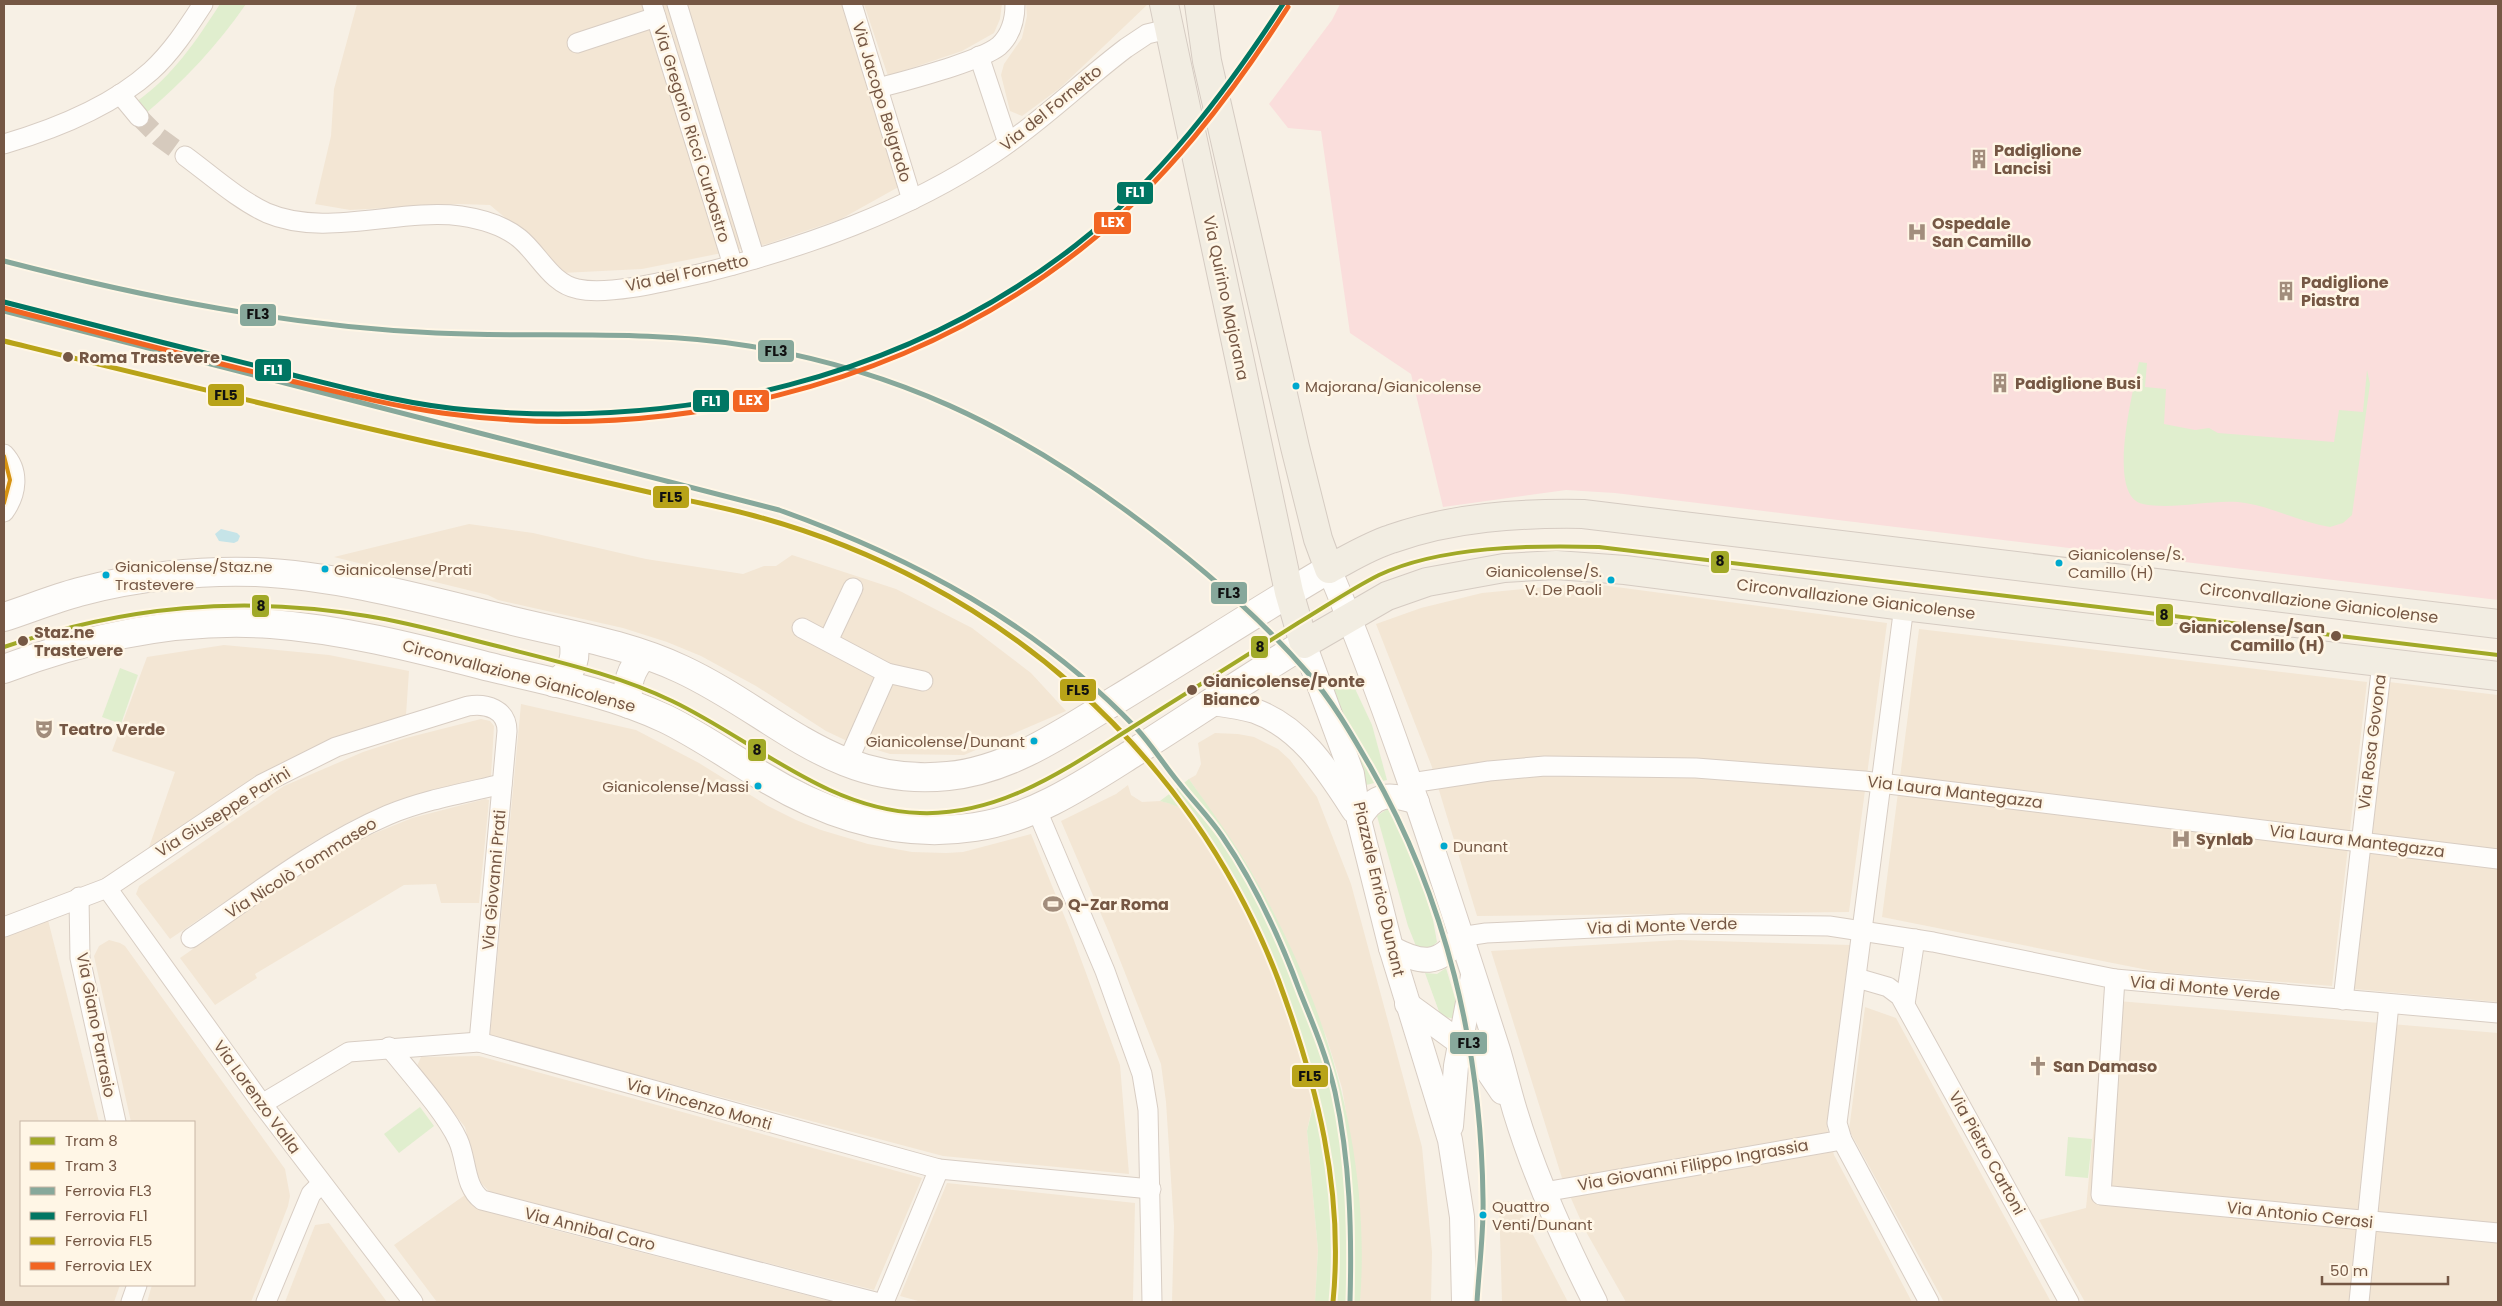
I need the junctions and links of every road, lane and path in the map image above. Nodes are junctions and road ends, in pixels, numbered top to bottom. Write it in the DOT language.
graph roads {
  1 [pos="203,4"];
  2 [pos="677,4"];
  3 [pos="852,4"];
  4 [pos="1015,4"];
  5 [pos="1199,4"];
  6 [pos="654,11"];
  7 [pos="1166,16"];
  8 [pos="577,43"];
  9 [pos="978,56"];
  10 [pos="1208,61"];
  11 [pos="879,88"];
  12 [pos="120,94"];
  13 [pos="139,117"];
  14 [pos="1008,143"];
  15 [pos="4,144"];
  16 [pos="185,156"];
  17 [pos="912,200"];
  18 [pos="755,259"];
  19 [pos="733,265"];
  20 [pos="4,454"];
  21 [pos="4,512"];
  22 [pos="1330,569"];
  23 [pos="853,588"];
  24 [pos="1290,592"];
  25 [pos="1904,606"];
  26 [pos="4,617"];
  27 [pos="1349,617"];
  28 [pos="2498,624"];
  29 [pos="802,628"];
  30 [pos="572,635"];
  31 [pos="828,641"];
  32 [pos="1304,644"];
  33 [pos="644,655"];
  34 [pos="2382,663"];
  35 [pos="4,669"];
  36 [pos="887,673"];
  37 [pos="2498,676"];
  38 [pos="923,681"];
  39 [pos="555,683"];
  40 [pos="1213,703"];
  41 [pos="630,704"];
  42 [pos="504,718"];
  43 [pos="847,764"];
  44 [pos="1882,783"];
  45 [pos="502,784"];
  46 [pos="1414,793"];
  47 [pos="1036,808"];
  48 [pos="1359,820"];
  49 [pos="2360,842"];
  50 [pos="2498,859"];
  51 [pos="107,888"];
  52 [pos="79,897"];
  53 [pos="4,927"];
  54 [pos="1864,930"];
  55 [pos="1460,937"];
  56 [pos="191,938"];
  57 [pos="1915,939"];
  58 [pos="1391,948"];
  59 [pos="1473,976"];
  60 [pos="1857,978"];
  61 [pos="2115,979"];
  62 [pos="2343,1000"];
  63 [pos="1407,1004"];
  64 [pos="1905,1004"];
  65 [pos="2389,1004"];
  66 [pos="2498,1012"];
  67 [pos="479,1042"];
  68 [pos="1460,1042"];
  69 [pos="389,1047"];
  70 [pos="1494,1081"];
  71 [pos="1453,1091"];
  72 [pos="262,1104"];
  73 [pos="1515,1111"];
  74 [pos="116,1121"];
  75 [pos="1450,1140"];
  76 [pos="1842,1140"];
  77 [pos="939,1169"];
  78 [pos="321,1184"];
  79 [pos="1150,1190"];
  80 [pos="1544,1192"];
  81 [pos="2367,1222"];
  82 [pos="2498,1233"];
  83 [pos="137,1286"];
  84 [pos="131,1302"];
  85 [pos="266,1302"];
  86 [pos="413,1302"];
  87 [pos="875,1302"];
  88 [pos="884,1302"];
  89 [pos="1152,1302"];
  90 [pos="1464,1302"];
  91 [pos="1595,1302"];
  92 [pos="1930,1302"];
  93 [pos="2069,1302"];
  94 [pos="2359,1302"];
  1 -- 12 [label="street"];
  2 -- 18 [label="street, Via Gregorio Ricci Curbastro"];
  3 -- 11 [label="street, Via Jacopo Belgrado"];
  4 -- 9 [label="street"];
  5 -- 10 [label="main road, Via Quirino Majorana"];
  6 -- 8 [label="street"];
  6 -- 19 [label="street, Via Gregorio Ricci Curbastro"];
  7 -- 10 [label="main road"];
  7 -- 14 [label="street, Via del Fornetto"];
  7 -- 24 [label="main road, Via Quirino Majorana"];
  9 -- 11 [label="street"];
  9 -- 14 [label="street"];
  10 -- 22 [label="main road, Via Quirino Majorana"];
  11 -- 17 [label="street, Via Jacopo Belgrado"];
  12 -- 13 [label="street"];
  12 -- 15 [label="street"];
  14 -- 17 [label="street, Via del Fornetto"];
  16 -- 19 [label="street, Via del Fornetto"];
  17 -- 18 [label="street, Via del Fornetto"];
  18 -- 19 [label="street, Via del Fornetto"];
  20 -- 21 [label="street"];
  22 -- 24 [label="main road, Circonvallazione Gianicolense"];
  22 -- 27 [label="street"];
  22 -- 28 [label="main road, Circonvallazione Gianicolense"];
  23 -- 31 [label="street"];
  24 -- 32 [label="main road, Piazzale Enrico Dunant"];
  24 -- 43 [label="main road, Circonvallazione Gianicolense"];
  25 -- 27 [label="main road, Circonvallazione Gianicolense"];
  25 -- 34 [label="main road, Circonvallazione Gianicolense"];
  25 -- 44 [label="street"];
  26 -- 30 [label="main road, Circonvallazione Gianicolense"];
  27 -- 32 [label="main road, Circonvallazione Gianicolense"];
  27 -- 46 [label="street"];
  29 -- 31 [label="street"];
  30 -- 33 [label="main road, Circonvallazione Gianicolense"];
  30 -- 39 [label="main road"];
  31 -- 36 [label="street"];
  32 -- 40 [label="main road, Circonvallazione Gianicolense"];
  32 -- 48 [label="street, Piazzale Enrico Dunant"];
  33 -- 41 [label="main road"];
  33 -- 43 [label="main road, Circonvallazione Gianicolense"];
  34 -- 37 [label="main road, Circonvallazione Gianicolense"];
  34 -- 49 [label="street, Via Rosa Govona"];
  35 -- 39 [label="main road, Circonvallazione Gianicolense"];
  36 -- 38 [label="street"];
  36 -- 43 [label="street"];
  39 -- 41 [label="main road, Circonvallazione Gianicolense"];
  40 -- 47 [label="main road, Circonvallazione Gianicolense"];
  40 -- 48 [label="street"];
  41 -- 47 [label="main road, Circonvallazione Gianicolense"];
  42 -- 45 [label="street, Via Giovanni Prati"];
  42 -- 51 [label="street, Via Giuseppe Parini"];
  44 -- 46 [label="street, Via Laura Mantegazza"];
  44 -- 49 [label="street, Via Laura Mantegazza"];
  44 -- 54 [label="street"];
  45 -- 56 [label="street, Via Nicolò Tommaseo"];
  45 -- 67 [label="street, Via Giovanni Prati"];
  46 -- 48 [label="street"];
  46 -- 55 [label="street"];
  47 -- 79 [label="street"];
  48 -- 58 [label="street, Piazzale Enrico Dunant"];
  49 -- 50 [label="street, Via Laura Mantegazza"];
  49 -- 62 [label="street, Via Rosa Govona"];
  51 -- 52 [label="street, Via Giuseppe Parini"];
  51 -- 72 [label="street, Via Lorenzo Valla"];
  52 -- 53 [label="street, Via Giuseppe Parini"];
  52 -- 74 [label="street, Via Giano Parrasio"];
  54 -- 55 [label="street, Via di Monte Verde"];
  54 -- 57 [label="street, Via di Monte Verde"];
  54 -- 60 [label="street"];
  55 -- 58 [label="street"];
  55 -- 59 [label="street"];
  57 -- 61 [label="street, Via di Monte Verde"];
  57 -- 64 [label="street"];
  58 -- 63 [label="street, Piazzale Enrico Dunant"];
  59 -- 68 [label="street"];
  59 -- 73 [label="street"];
  60 -- 64 [label="street, Via Pietro Cartoni"];
  60 -- 76 [label="street"];
  61 -- 62 [label="street, Via di Monte Verde"];
  61 -- 81 [label="street, Via Antonio Cerasi"];
  62 -- 65 [label="street, Via di Monte Verde"];
  63 -- 68 [label="street"];
  63 -- 75 [label="street, Piazzale Enrico Dunant"];
  64 -- 93 [label="street, Via Pietro Cartoni"];
  65 -- 66 [label="street, Via di Monte Verde"];
  65 -- 81 [label="street"];
  67 -- 69 [label="street, Via Vincenzo Monti"];
  67 -- 77 [label="street, Via Vincenzo Monti"];
  68 -- 70 [label="street"];
  68 -- 71 [label="street"];
  69 -- 72 [label="street, Via Vincenzo Monti"];
  69 -- 87 [label="street, Via Annibal Caro"];
  70 -- 71 [label="street"];
  70 -- 73 [label="street"];
  71 -- 75 [label="street"];
  72 -- 78 [label="street, Via Lorenzo Valla"];
  73 -- 80 [label="street"];
  75 -- 90 [label="street"];
  76 -- 80 [label="street, Via Giovanni Filippo Ingrassia"];
  76 -- 92 [label="street"];
  77 -- 79 [label="street, Via Vincenzo Monti"];
  77 -- 88 [label="street"];
  78 -- 85 [label="street"];
  78 -- 86 [label="street, Via Lorenzo Valla"];
  79 -- 89 [label="street"];
  80 -- 91 [label="street"];
  81 -- 82 [label="street, Via Antonio Cerasi"];
  81 -- 94 [label="street"];
  83 -- 84 [label="street"];
}
